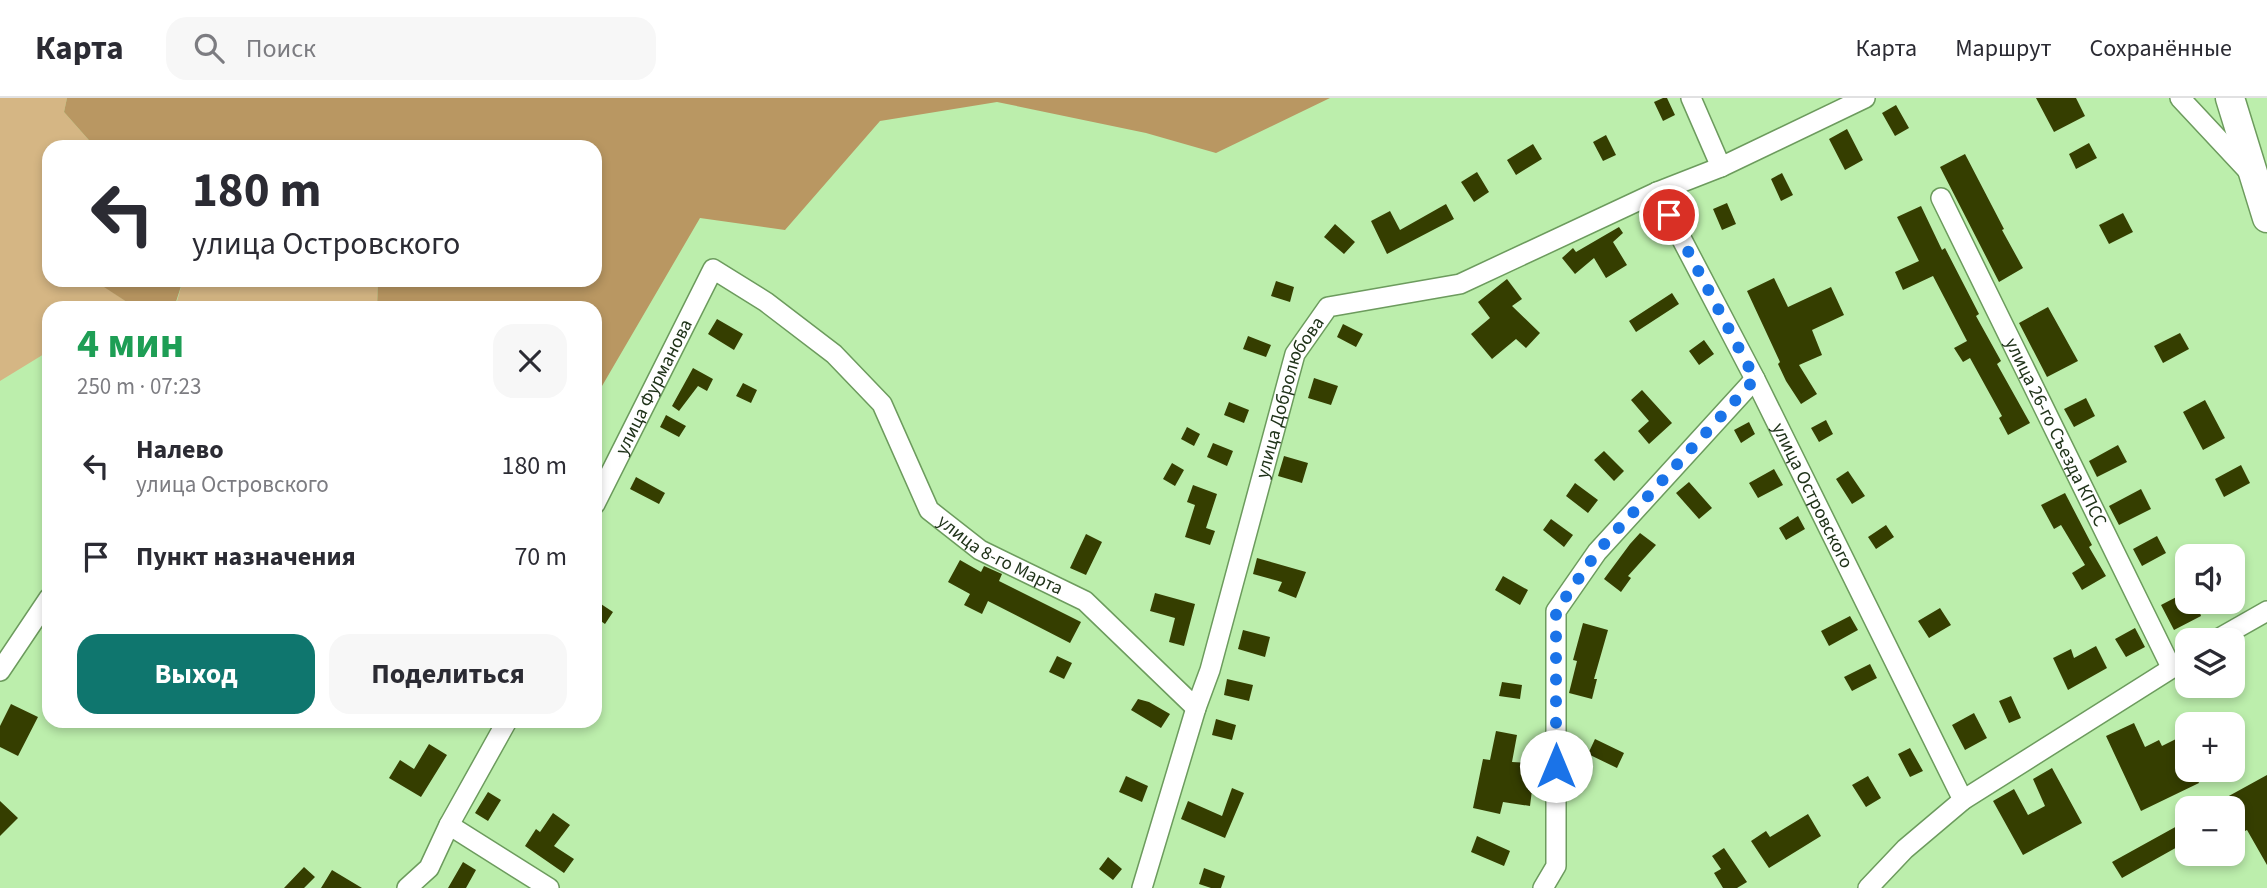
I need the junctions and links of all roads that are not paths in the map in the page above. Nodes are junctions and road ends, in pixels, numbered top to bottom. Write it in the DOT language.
graph roads {
  1 [pos="1691,98"];
  2 [pos="1866,98"];
  3 [pos="2180,98"];
  4 [pos="2230,98"];
  5 [pos="1721,167"];
  6 [pos="2260,181"];
  7 [pos="1657,192"];
  8 [pos="1941,198"];
  9 [pos="2267,218"];
  10 [pos="713,269"];
  11 [pos="1755,379"];
  12 [pos="602,490"];
  13 [pos="42,608"];
  14 [pos="2267,611"];
  15 [pos="2237,628"];
  16 [pos="2175,654"];
  17 [pos="2175,665"];
  18 [pos="0,671"];
  19 [pos="1196,708"];
  20 [pos="503,728"];
  21 [pos="1963,800"];
  22 [pos="449,825"];
  23 [pos="407,888"];
  24 [pos="549,888"];
  25 [pos="1142,888"];
  26 [pos="1544,888"];
  27 [pos="1868,888"];
  1 -- 5 [label="street"];
  2 -- 5 [label="street, улица Добролюбова"];
  3 -- 6 [label="street"];
  4 -- 6 [label="main road"];
  5 -- 7 [label="street, улица Добролюбова"];
  6 -- 9 [label="main road"];
  7 -- 11 [label="street, улица Островского"];
  7 -- 19 [label="street, улица Добролюбова"];
  8 -- 16 [label="street, улица 26-го Съезда КПСС"];
  10 -- 12 [label="street, улица Фурманова"];
  10 -- 19 [label="street, улица 8-го Марта"];
  11 -- 21 [label="street, улица Островского"];
  11 -- 26 [label="street"];
  13 -- 18 [label="street"];
  14 -- 15 [label="street"];
  17 -- 21 [label="street"];
  19 -- 25 [label="street, улица Добролюбова"];
  20 -- 22 [label="street"];
  21 -- 27 [label="street"];
  22 -- 23 [label="street"];
  22 -- 24 [label="street"];
}
